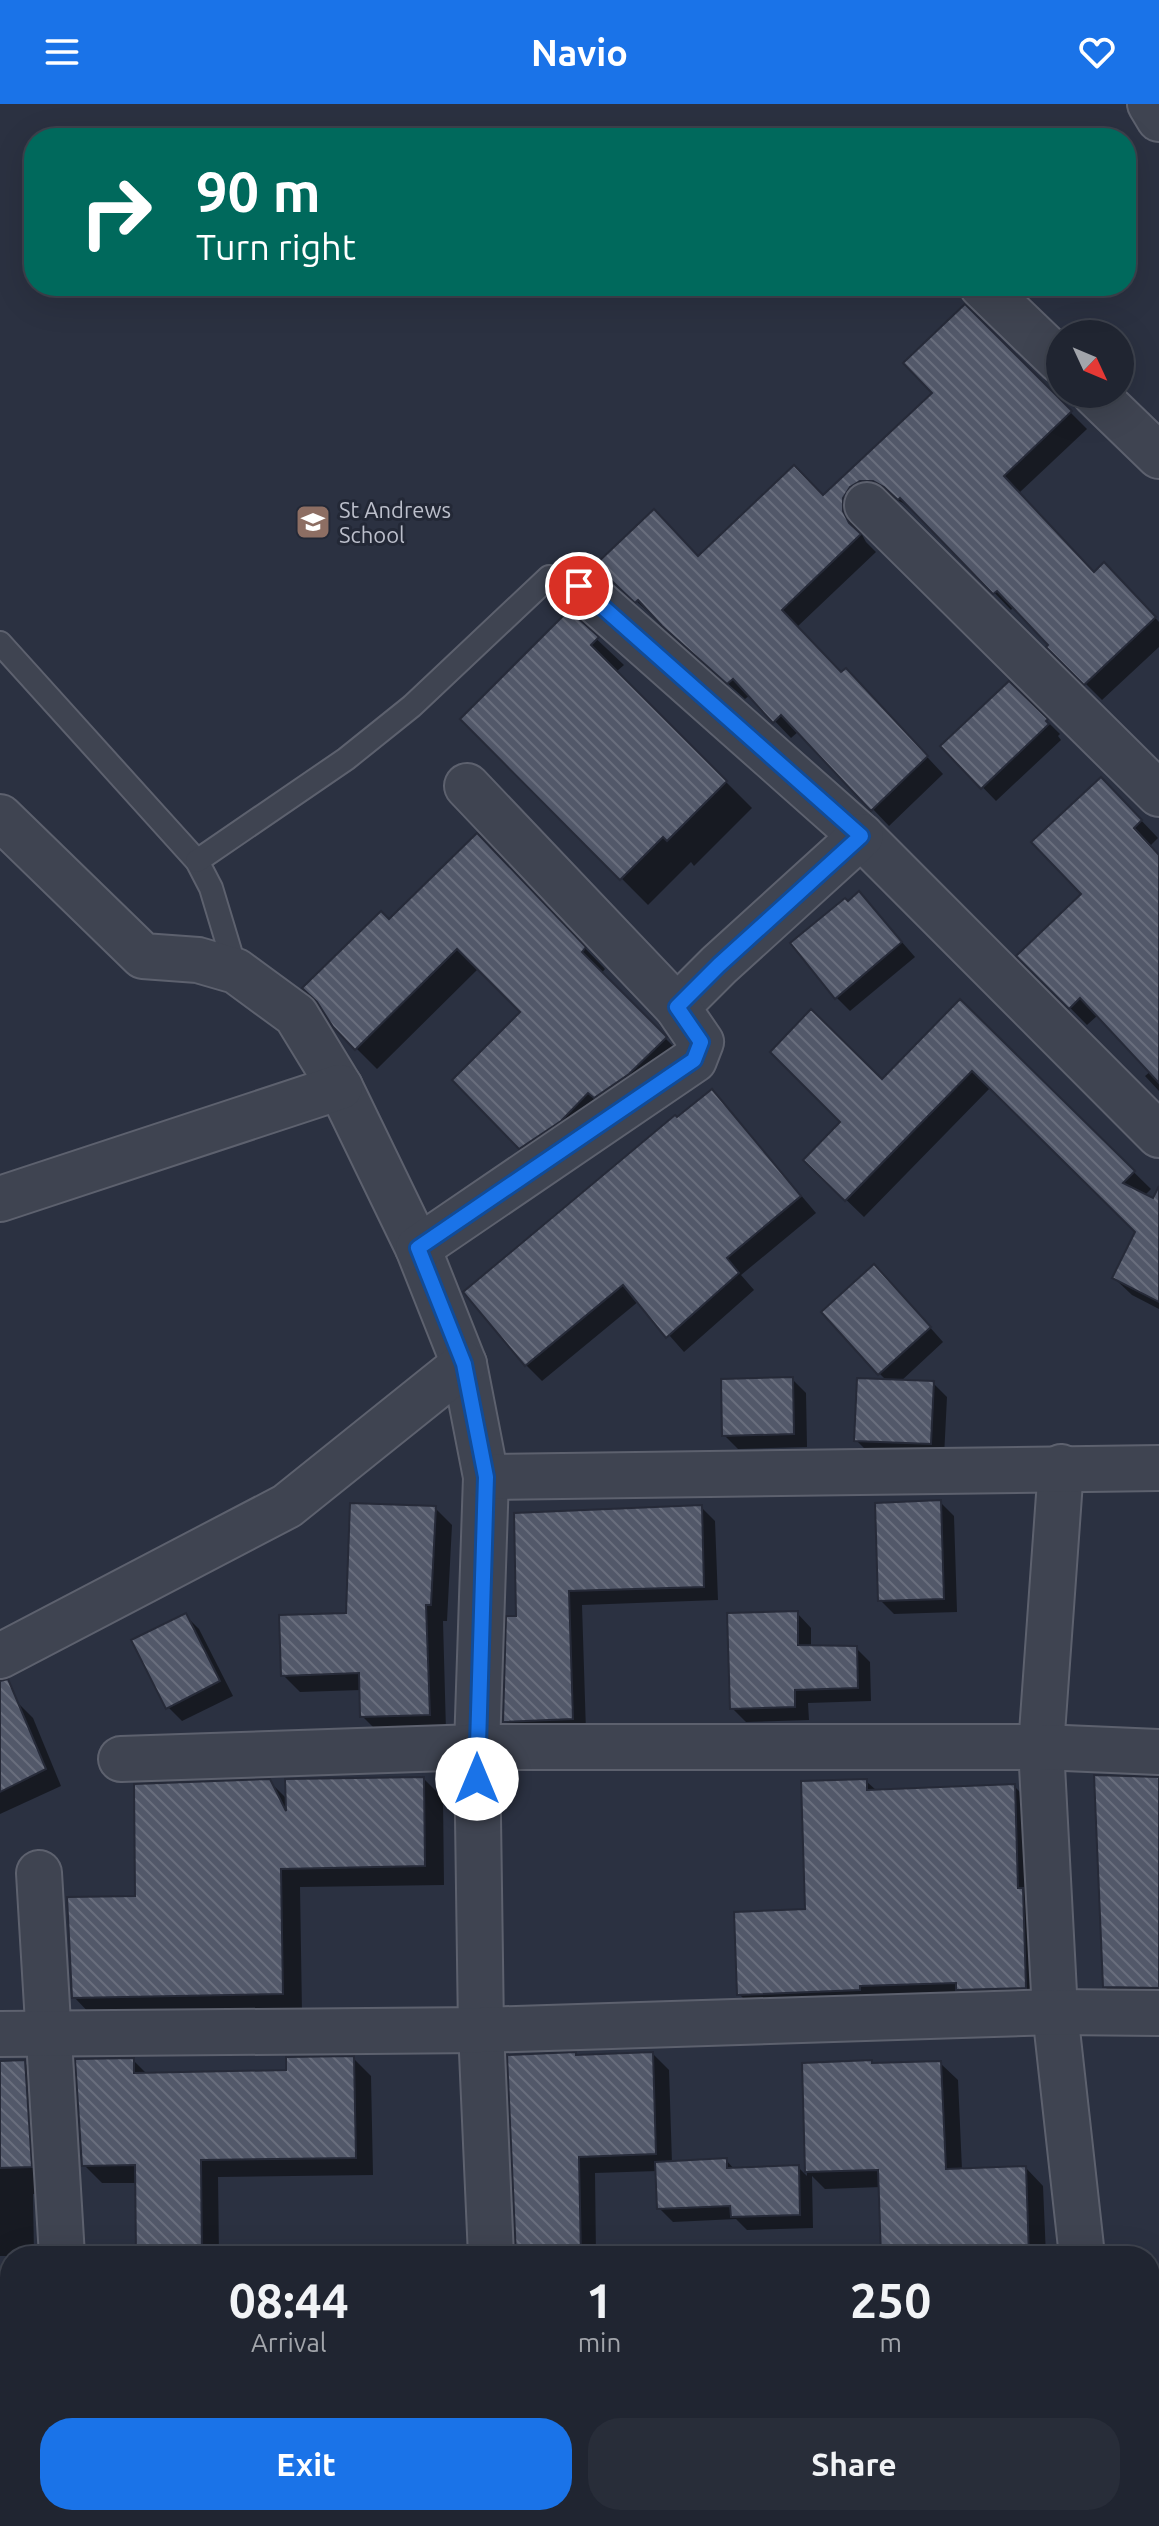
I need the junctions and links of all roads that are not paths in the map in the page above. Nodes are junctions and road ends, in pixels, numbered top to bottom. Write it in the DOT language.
graph roads {
  1 [pos="1150,104"];
  2 [pos="1159,119"];
  3 [pos="992,296"];
  4 [pos="1046,348"];
  5 [pos="1109,408"];
  6 [pos="1159,456"];
  7 [pos="867,505"];
  8 [pos="564,581"];
  9 [pos="0,643"];
  10 [pos="467,786"];
  11 [pos="1159,794"];
  12 [pos="0,817"];
  13 [pos="861,836"];
  14 [pos="197,861"];
  15 [pos="236,971"];
  16 [pos="677,1007"];
  17 [pos="340,1087"];
  18 [pos="1159,1135"];
  19 [pos="0,1199"];
  20 [pos="418,1248"];
  21 [pos="464,1364"];
  22 [pos="1061,1467"];
  23 [pos="1159,1468"];
  24 [pos="486,1477"];
  25 [pos="0,1656"];
  26 [pos="477,1747"];
  27 [pos="1041,1747"];
  28 [pos="1159,1752"];
  29 [pos="121,1759"];
  30 [pos="39,1873"];
  31 [pos="1055,2012"];
  32 [pos="1159,2013"];
  33 [pos="481,2030"];
  34 [pos="0,2034"];
  35 [pos="49,2035"];
  36 [pos="61,2246"];
  37 [pos="491,2246"];
  38 [pos="1081,2246"];
  1 -- 2 [label="street"];
  3 -- 4 [label="street"];
  5 -- 6 [label="street"];
  7 -- 11 [label="street"];
  8 -- 13 [label="street"];
  8 -- 14 [label="lane"];
  9 -- 14 [label="lane"];
  10 -- 16 [label="street"];
  12 -- 15 [label="street"];
  13 -- 16 [label="street"];
  13 -- 18 [label="street"];
  14 -- 15 [label="lane"];
  15 -- 17 [label="street"];
  16 -- 20 [label="street"];
  17 -- 19 [label="street"];
  17 -- 20 [label="street"];
  20 -- 21 [label="street"];
  21 -- 24 [label="street"];
  21 -- 25 [label="street"];
  22 -- 23 [label="street"];
  22 -- 24 [label="street"];
  22 -- 27 [label="street"];
  24 -- 26 [label="street"];
  26 -- 27 [label="street"];
  26 -- 29 [label="street"];
  26 -- 33 [label="street"];
  27 -- 28 [label="street"];
  27 -- 31 [label="street"];
  30 -- 35 [label="street"];
  31 -- 32 [label="street"];
  31 -- 33 [label="street"];
  31 -- 38 [label="street"];
  33 -- 35 [label="street"];
  33 -- 37 [label="street"];
  34 -- 35 [label="street"];
  35 -- 36 [label="street"];
}
